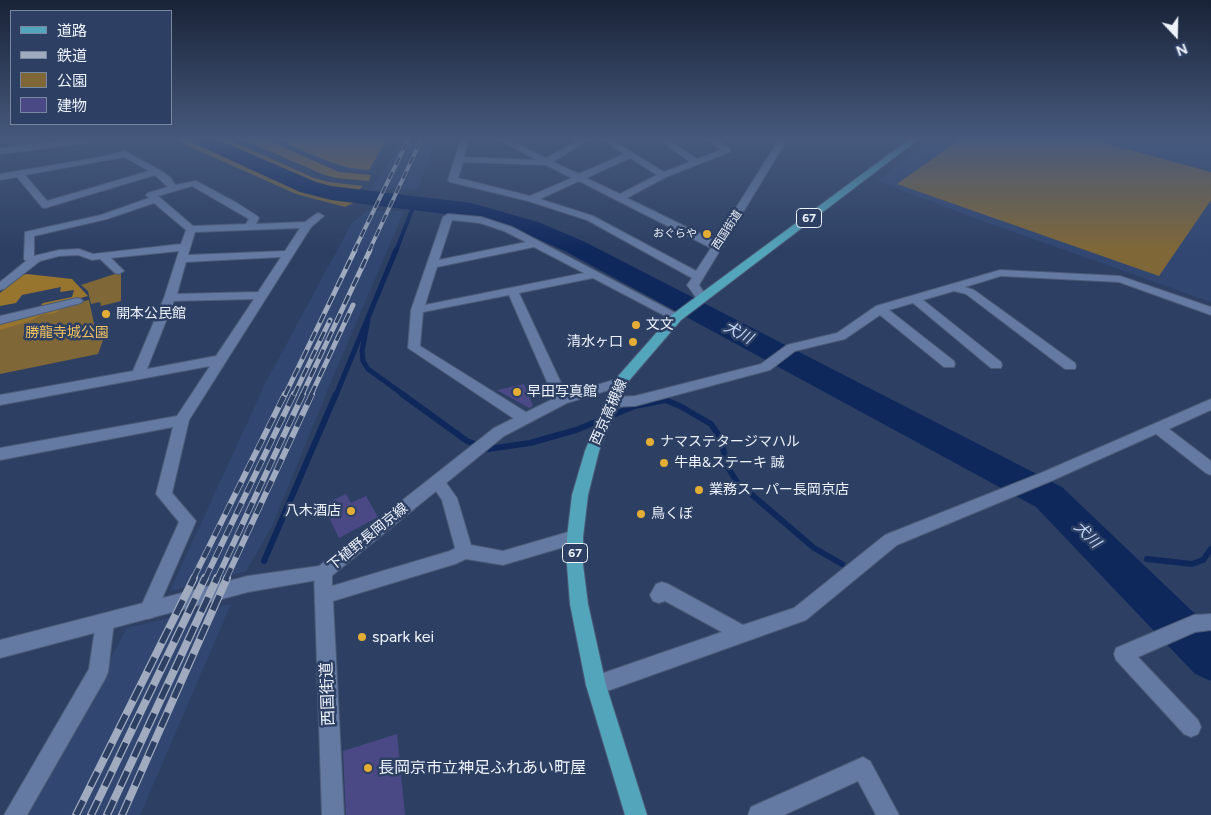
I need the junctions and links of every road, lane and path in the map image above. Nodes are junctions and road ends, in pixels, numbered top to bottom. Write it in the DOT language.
graph roads {
  1 [pos="21,176"];
  2 [pos="142,176"];
  3 [pos="162,176"];
  4 [pos="454,176"];
  5 [pos="574,176"];
  6 [pos="586,176"];
  7 [pos="662,176"];
  8 [pos="762,176"];
  9 [pos="865,176"];
  10 [pos="579,179"];
  11 [pos="173,188"];
  12 [pos="620,198"];
  13 [pos="155,199"];
  14 [pos="531,199"];
  15 [pos="320,216"];
  16 [pos="307,225"];
  17 [pos="250,226"];
  18 [pos="191,229"];
  19 [pos="537,243"];
  20 [pos="716,246"];
  21 [pos="183,253"];
  22 [pos="287,254"];
  23 [pos="103,256"];
  24 [pos="36,259"];
  25 [pos="431,265"];
  26 [pos="119,271"];
  27 [pos="595,274"];
  28 [pos="698,277"];
  29 [pos="0,287"];
  30 [pos="954,287"];
  31 [pos="513,291"];
  32 [pos="261,294"];
  33 [pos="170,298"];
  34 [pos="915,298"];
  35 [pos="77,301"];
  36 [pos="688,307"];
  37 [pos="880,309"];
  38 [pos="417,310"];
  39 [pos="1211,311"];
  40 [pos="0,320"];
  41 [pos="219,360"];
  42 [pos="949,364"];
  43 [pos="996,365"];
  44 [pos="1070,366"];
  45 [pos="138,375"];
  46 [pos="620,382"];
  47 [pos="0,400"];
  48 [pos="562,400"];
  49 [pos="612,402"];
  50 [pos="1211,404"];
  51 [pos="524,418"];
  52 [pos="182,420"];
  53 [pos="1158,428"];
  54 [pos="0,454"];
  55 [pos="1211,469"];
  56 [pos="437,481"];
  57 [pos="575,537"];
  58 [pos="464,550"];
  59 [pos="323,573"];
  60 [pos="659,595"];
  61 [pos="324,596"];
  62 [pos="148,611"];
  63 [pos="106,622"];
  64 [pos="1202,623"];
  65 [pos="742,634"];
  66 [pos="0,649"];
  67 [pos="596,685"];
  68 [pos="1191,727"];
  69 [pos="15,815"];
  70 [pos="333,815"];
  71 [pos="636,815"];
  72 [pos="759,815"];
  73 [pos="888,815"];
  1 -- 2 [label="street"];
  3 -- 11 [label="street"];
  4 -- 14 [label="street"];
  5 -- 10 [label="street"];
  6 -- 10 [label="street"];
  7 -- 12 [label="street"];
  8 -- 20 [label="street, 西国街道"];
  9 -- 36 [label="main road, 西京高槻線 / 67"];
  10 -- 12 [label="street"];
  10 -- 14 [label="street"];
  11 -- 13 [label="street"];
  11 -- 17 [label="street"];
  12 -- 20 [label="street"];
  13 -- 18 [label="street"];
  13 -- 24 [label="street"];
  14 -- 28 [label="street"];
  15 -- 16 [label="street"];
  16 -- 17 [label="street"];
  16 -- 22 [label="street"];
  17 -- 18 [label="street"];
  18 -- 21 [label="street"];
  19 -- 25 [label="street"];
  19 -- 25 [label="street"];
  19 -- 27 [label="street"];
  20 -- 28 [label="street, 西国街道"];
  21 -- 22 [label="street"];
  21 -- 23 [label="street"];
  21 -- 33 [label="street"];
  22 -- 32 [label="street"];
  23 -- 24 [label="street"];
  23 -- 26 [label="street"];
  24 -- 29 [label="street"];
  25 -- 38 [label="street"];
  27 -- 31 [label="street"];
  27 -- 36 [label="street"];
  28 -- 36 [label="street"];
  30 -- 34 [label="street"];
  30 -- 39 [label="street"];
  30 -- 44 [label="street"];
  31 -- 38 [label="street"];
  31 -- 48 [label="street"];
  32 -- 33 [label="street"];
  32 -- 41 [label="street"];
  33 -- 45 [label="street"];
  34 -- 37 [label="street"];
  34 -- 43 [label="street"];
  35 -- 40 [label="street"];
  36 -- 46 [label="main road, 西京高槻線 / 67"];
  37 -- 42 [label="street"];
  37 -- 49 [label="street"];
  38 -- 51 [label="street"];
  41 -- 45 [label="street"];
  41 -- 52 [label="street"];
  45 -- 47 [label="street"];
  46 -- 48 [label="street, 下植野長岡京線"];
  46 -- 49 [label="main road, 西京高槻線 / 67"];
  48 -- 51 [label="street, 下植野長岡京線"];
  49 -- 57 [label="main road, 西京高槻線 / 67"];
  50 -- 53 [label="street"];
  51 -- 56 [label="street, 下植野長岡京線"];
  52 -- 54 [label="street"];
  52 -- 62 [label="street"];
  53 -- 55 [label="street"];
  53 -- 65 [label="street"];
  56 -- 58 [label="street"];
  56 -- 59 [label="street, 下植野長岡京線"];
  57 -- 58 [label="street"];
  57 -- 67 [label="main road, 西京高槻線 / 67"];
  58 -- 61 [label="street"];
  59 -- 61 [label="street, 西国街道"];
  59 -- 62 [label="street, 下植野長岡京線"];
  60 -- 65 [label="street"];
  61 -- 70 [label="street, 西国街道"];
  62 -- 63 [label="street, 下植野長岡京線"];
  63 -- 66 [label="street, 下植野長岡京線"];
  63 -- 69 [label="street"];
  64 -- 68 [label="street"];
  65 -- 67 [label="street"];
  67 -- 71 [label="main road, 西京高槻線 / 67"];
  72 -- 73 [label="street"];
}
